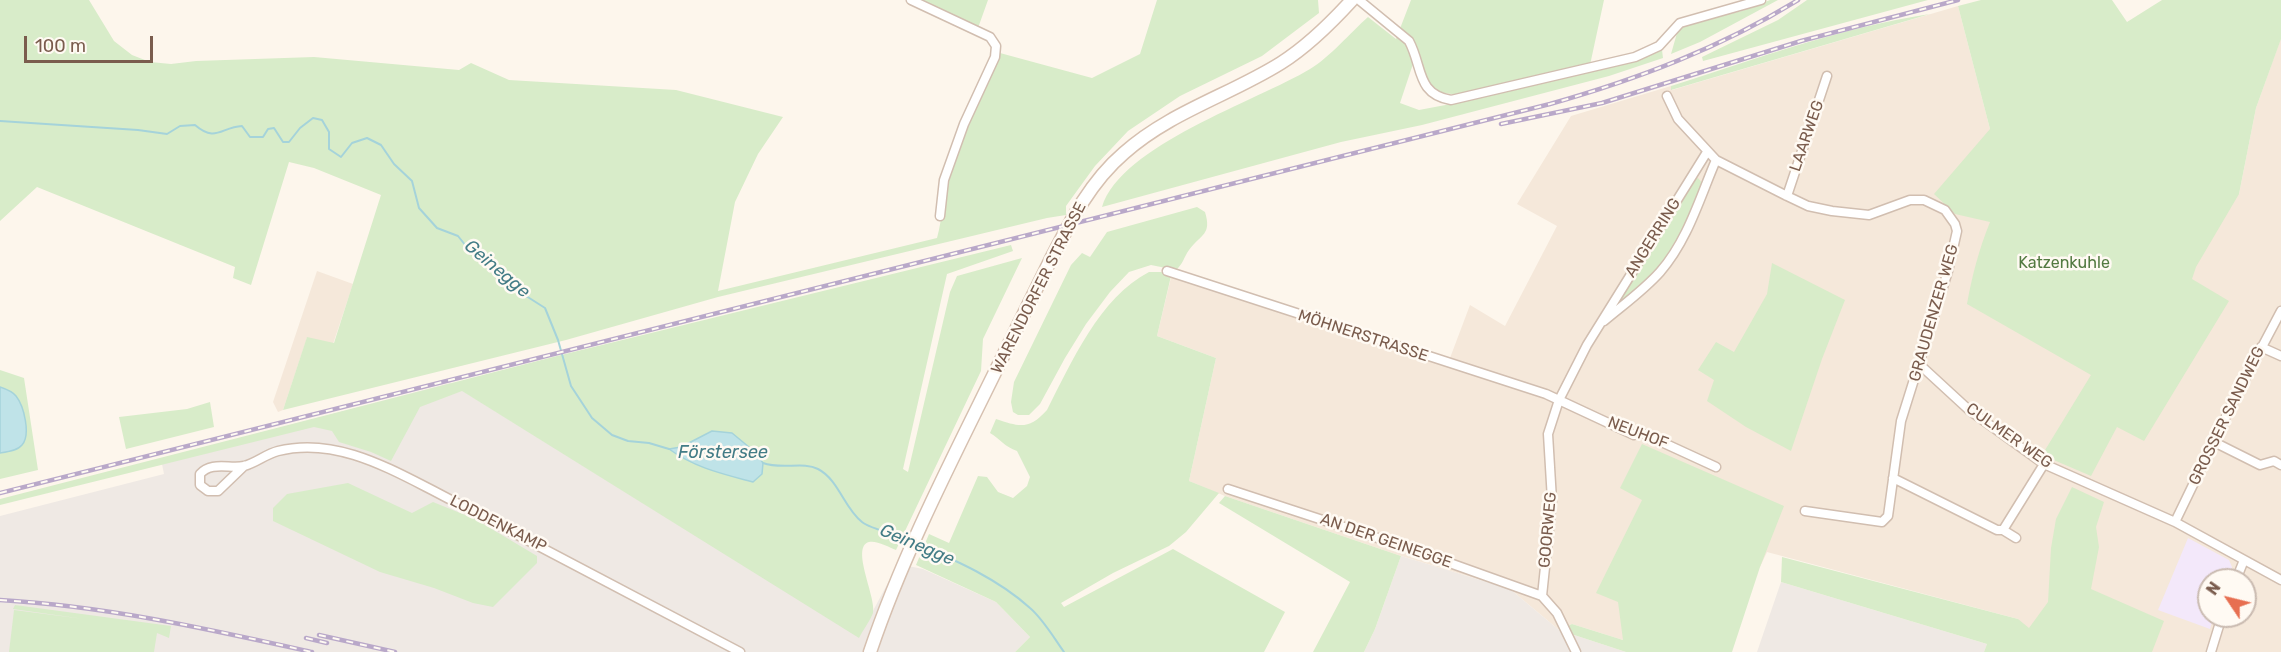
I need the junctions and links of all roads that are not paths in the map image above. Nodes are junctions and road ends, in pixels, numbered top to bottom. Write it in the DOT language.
graph roads {
  1 [pos="911,0"];
  2 [pos="1352,0"];
  3 [pos="1359,0"];
  4 [pos="1761,0"];
  5 [pos="1827,76"];
  6 [pos="1667,96"];
  7 [pos="1707,152"];
  8 [pos="1716,160"];
  9 [pos="1786,196"];
  10 [pos="940,216"];
  11 [pos="1167,271"];
  12 [pos="2281,311"];
  13 [pos="1599,325"];
  14 [pos="2261,347"];
  15 [pos="2281,356"];
  16 [pos="1919,364"];
  17 [pos="1559,400"];
  18 [pos="2214,442"];
  19 [pos="2044,464"];
  20 [pos="2281,465"];
  21 [pos="244,466"];
  22 [pos="1716,467"];
  23 [pos="1893,478"];
  24 [pos="1228,489"];
  25 [pos="1805,511"];
  26 [pos="2175,522"];
  27 [pos="2003,530"];
  28 [pos="2016,538"];
  29 [pos="2244,560"];
  30 [pos="2241,568"];
  31 [pos="2281,580"];
  32 [pos="1542,597"];
  33 [pos="2218,628"];
  34 [pos="740,652"];
  35 [pos="870,652"];
  36 [pos="1575,652"];
  37 [pos="2211,652"];
  1 -- 10 [label="street"];
  2 -- 35 [label="street, WARENDORFER STRASSE"];
  3 -- 4 [label="street"];
  5 -- 9 [label="street, LAARWEG"];
  6 -- 7 [label="street, GRAUDENZER WEG"];
  7 -- 8 [label="street, GRAUDENZER WEG"];
  7 -- 13 [label="street, ANGERRING"];
  8 -- 9 [label="street, GRAUDENZER WEG"];
  8 -- 13 [label="street, ANGERRING"];
  9 -- 16 [label="street, GRAUDENZER WEG"];
  11 -- 17 [label="street, MÖHNERSTRASSE"];
  12 -- 14 [label="street, GROSSER SANDWEG"];
  13 -- 17 [label="street, ANGERRING"];
  14 -- 15 [label="street"];
  14 -- 18 [label="street, GROSSER SANDWEG"];
  16 -- 19 [label="street, CULMER WEG"];
  16 -- 23 [label="street, GRAUDENZER WEG"];
  17 -- 22 [label="street, NEUHOF"];
  17 -- 32 [label="street, GOORWEG"];
  18 -- 20 [label="street"];
  18 -- 26 [label="street, GROSSER SANDWEG"];
  19 -- 26 [label="street, CULMER WEG"];
  19 -- 27 [label="street"];
  21 -- 21 [label="street, LODDENKAMP"];
  21 -- 34 [label="street, LODDENKAMP"];
  23 -- 25 [label="street, GRAUDENZER WEG"];
  23 -- 27 [label="street"];
  24 -- 32 [label="street, AN DER GEINEGGE"];
  26 -- 29 [label="street, CULMER WEG"];
  27 -- 28 [label="street"];
  29 -- 30 [label="street"];
  29 -- 31 [label="street, CULMER WEG"];
  32 -- 36 [label="street"];
  33 -- 37 [label="street"];
}
